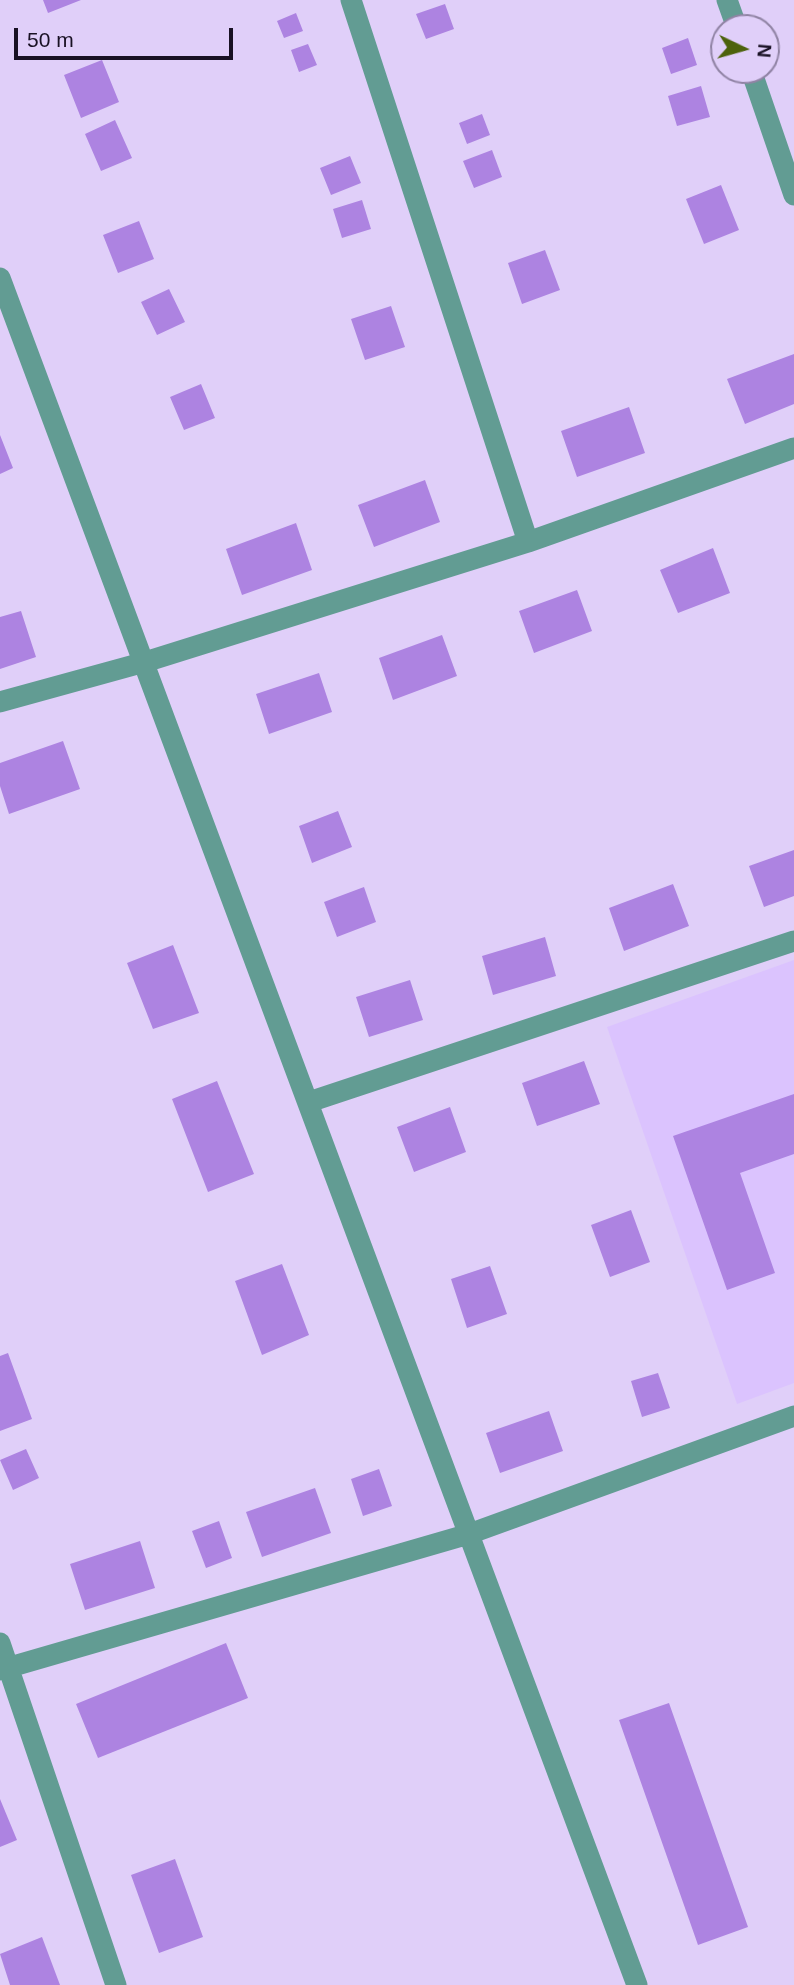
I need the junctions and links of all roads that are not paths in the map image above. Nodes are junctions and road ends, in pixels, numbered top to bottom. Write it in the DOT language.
graph roads {
  1 [pos="351,0"];
  2 [pos="756,84"];
  3 [pos="794,195"];
  4 [pos="0,278"];
  5 [pos="794,448"];
  6 [pos="528,542"];
  7 [pos="145,662"];
  8 [pos="0,702"];
  9 [pos="794,941"];
  10 [pos="309,1102"];
  11 [pos="794,1416"];
  12 [pos="470,1534"];
  13 [pos="0,1643"];
  14 [pos="4,1669"];
  15 [pos="116,1985"];
  16 [pos="638,1985"];
  1 -- 6 [label="street"];
  2 -- 3 [label="street"];
  4 -- 7 [label="street"];
  5 -- 6 [label="street"];
  6 -- 7 [label="street"];
  7 -- 8 [label="street"];
  7 -- 10 [label="street"];
  9 -- 10 [label="street"];
  10 -- 12 [label="street"];
  11 -- 12 [label="street"];
  12 -- 14 [label="street"];
  12 -- 16 [label="street"];
  13 -- 14 [label="street"];
  14 -- 15 [label="street"];
}
